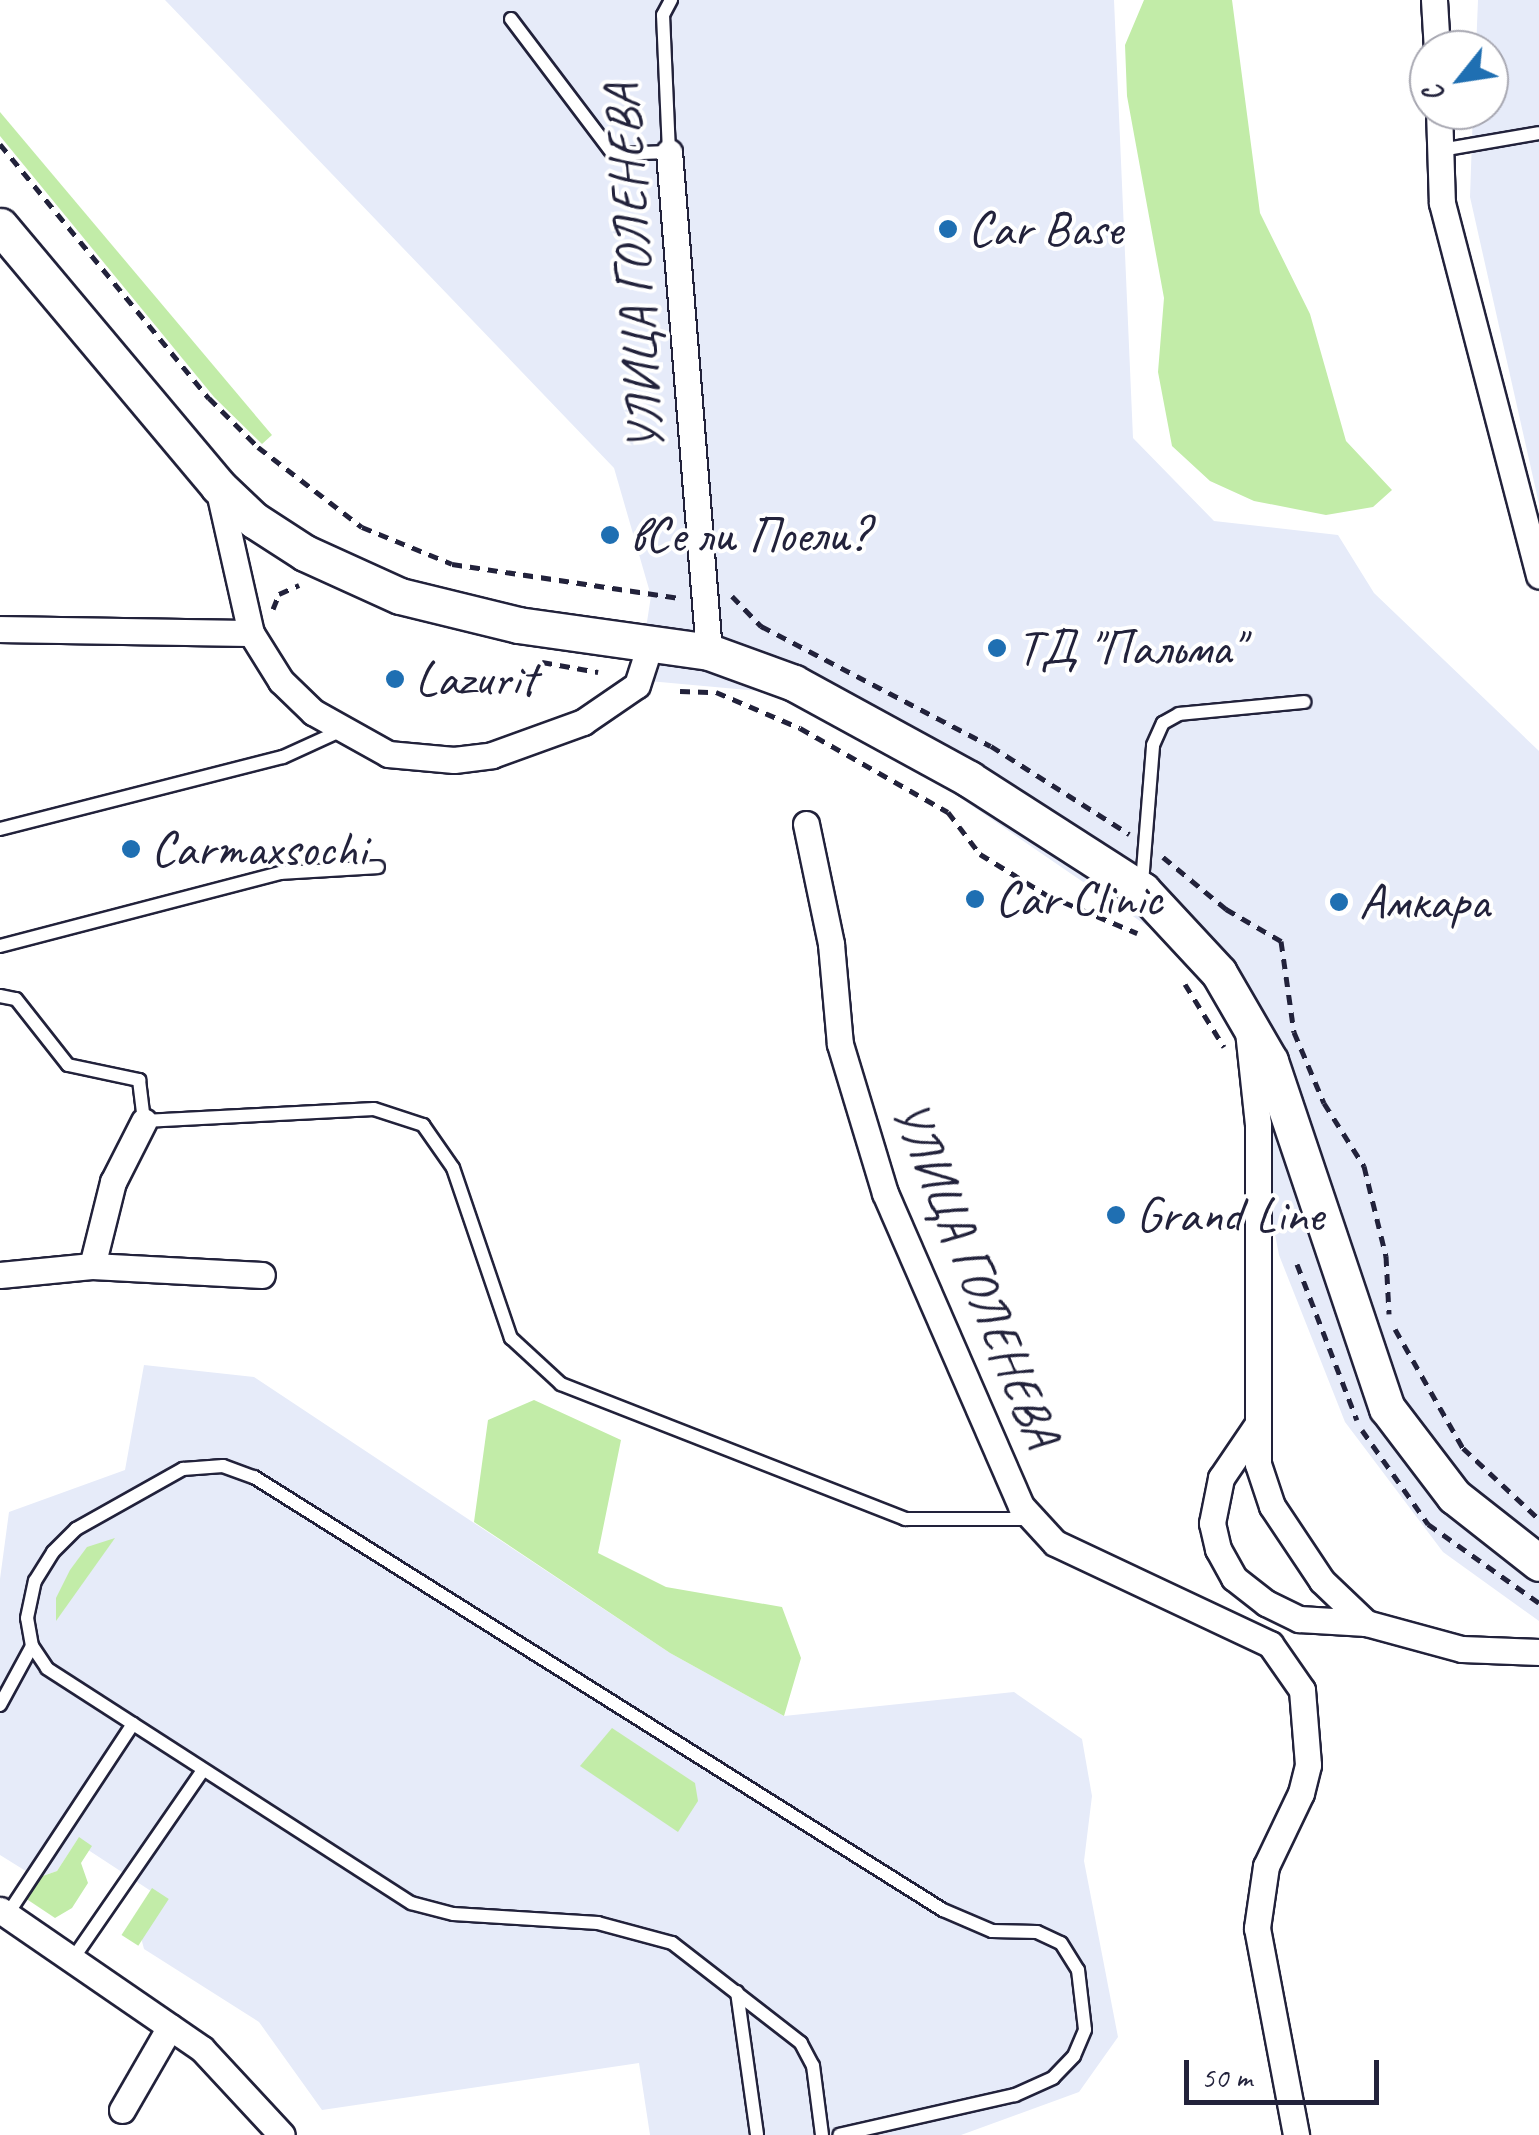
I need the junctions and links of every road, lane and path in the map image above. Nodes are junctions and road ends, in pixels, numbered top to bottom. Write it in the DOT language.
graph roads {
  1 [pos="672,0"];
  2 [pos="1434,0"];
  3 [pos="511,19"];
  4 [pos="1435,30"];
  5 [pos="1440,130"];
  6 [pos="1539,132"];
  7 [pos="0,144"];
  8 [pos="1441,150"];
  9 [pos="669,152"];
  10 [pos="0,226"];
  11 [pos="218,486"];
  12 [pos="1539,576"];
  13 [pos="688,596"];
  14 [pos="732,596"];
  15 [pos="0,629"];
  16 [pos="251,633"];
  17 [pos="650,642"];
  18 [pos="710,652"];
  19 [pos="680,690"];
  20 [pos="1304,702"];
  21 [pos="340,731"];
  22 [pos="992,746"];
  23 [pos="806,824"];
  24 [pos="0,830"];
  25 [pos="378,867"];
  26 [pos="1142,890"];
  27 [pos="1142,937"];
  28 [pos="0,946"];
  29 [pos="1180,976"];
  30 [pos="0,996"];
  31 [pos="1246,1016"];
  32 [pos="1226,1051"];
  33 [pos="144,1120"];
  34 [pos="92,1266"];
  35 [pos="0,1275"];
  36 [pos="262,1276"];
  37 [pos="1257,1425"];
  38 [pos="1029,1519"];
  39 [pos="1539,1563"];
  40 [pos="1234,1578"];
  41 [pos="1366,1623"];
  42 [pos="1243,1628"];
  43 [pos="32,1646"];
  44 [pos="1539,1652"];
  45 [pos="0,1705"];
  46 [pos="133,1724"];
  47 [pos="203,1770"];
  48 [pos="4,1913"];
  49 [pos="72,1960"];
  50 [pos="737,1992"];
  51 [pos="170,2028"];
  52 [pos="122,2110"];
  53 [pos="282,2135"];
  54 [pos="757,2135"];
  55 [pos="822,2135"];
  56 [pos="839,2135"];
  57 [pos="1296,2135"];
  1 -- 9 [label="lane, УЛИЦА ГОЛЕНЕВА"];
  2 -- 4 [label="street"];
  3 -- 9 [label="lane"];
  5 -- 8 [label="street"];
  6 -- 8 [label="lane"];
  7 -- 13 [label="path"];
  8 -- 12 [label="street"];
  9 -- 18 [label="street, УЛИЦА ГОЛЕНЕВА"];
  10 -- 11 [label="main road"];
  11 -- 16 [label="street"];
  11 -- 17 [label="main road"];
  14 -- 22 [label="path"];
  15 -- 16 [label="street"];
  16 -- 21 [label="street"];
  17 -- 18 [label="main road"];
  17 -- 21 [label="street"];
  18 -- 26 [label="main road"];
  19 -- 27 [label="path"];
  20 -- 26 [label="lane"];
  21 -- 24 [label="lane"];
  23 -- 38 [label="street, УЛИЦА ГОЛЕНЕВА"];
  25 -- 28 [label="lane"];
  26 -- 31 [label="main road"];
  29 -- 32 [label="path"];
  30 -- 33 [label="lane"];
  31 -- 37 [label="street"];
  31 -- 39 [label="main road"];
  33 -- 34 [label="street"];
  33 -- 38 [label="lane, УЛИЦА ГОЛЕНЕВА"];
  34 -- 35 [label="street"];
  34 -- 36 [label="street"];
  37 -- 40 [label="street"];
  37 -- 41 [label="street"];
  38 -- 42 [label="street, УЛИЦА ГОЛЕНЕВА"];
  40 -- 41 [label="street"];
  40 -- 42 [label="street"];
  41 -- 44 [label="street"];
  42 -- 57 [label="street, УЛИЦА ГОЛЕНЕВА"];
  43 -- 45 [label="lane"];
  43 -- 46 [label="lane"];
  43 -- 56 [label="lane"];
  46 -- 47 [label="lane"];
  46 -- 48 [label="lane"];
  47 -- 49 [label="lane"];
  47 -- 50 [label="lane"];
  48 -- 49 [label="street"];
  49 -- 51 [label="street"];
  50 -- 54 [label="lane"];
  50 -- 55 [label="lane"];
  51 -- 52 [label="street"];
  51 -- 53 [label="street"];
}
